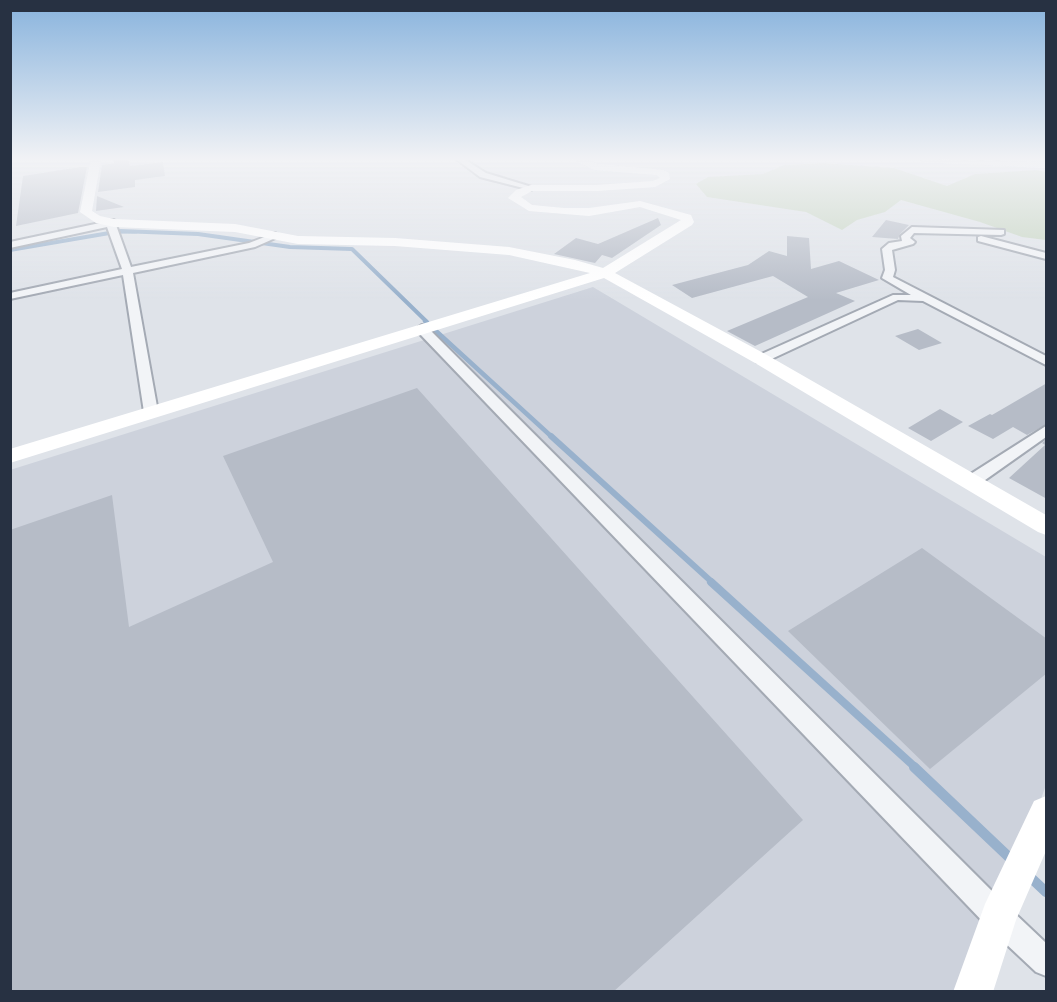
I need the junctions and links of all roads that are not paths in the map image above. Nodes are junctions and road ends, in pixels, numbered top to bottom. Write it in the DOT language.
graph roads {
  1 [pos="87,206"];
  2 [pos="526,206"];
  3 [pos="629,206"];
  4 [pos="646,206"];
  5 [pos="113,228"];
  6 [pos="1001,232"];
  7 [pos="272,237"];
  8 [pos="919,242"];
  9 [pos="10,245"];
  10 [pos="1047,256"];
  11 [pos="127,270"];
  12 [pos="605,273"];
  13 [pos="10,296"];
  14 [pos="926,300"];
  15 [pos="428,327"];
  16 [pos="761,359"];
  17 [pos="1047,361"];
  18 [pos="151,412"];
  19 [pos="1047,431"];
  20 [pos="10,456"];
  21 [pos="972,481"];
  22 [pos="1047,526"];
  23 [pos="1047,813"];
  24 [pos="1013,884"];
  25 [pos="1047,962"];
  26 [pos="973,992"];
  1 -- 5 [label="street"];
  2 -- 3 [label="street"];
  4 -- 12 [label="street"];
  5 -- 7 [label="street"];
  5 -- 9 [label="street"];
  5 -- 11 [label="street"];
  6 -- 8 [label="street"];
  7 -- 11 [label="street"];
  7 -- 12 [label="street"];
  8 -- 10 [label="street"];
  8 -- 14 [label="street"];
  11 -- 13 [label="street"];
  11 -- 18 [label="street"];
  12 -- 15 [label="street"];
  12 -- 16 [label="street"];
  14 -- 16 [label="street"];
  14 -- 17 [label="street"];
  15 -- 18 [label="street"];
  15 -- 24 [label="street"];
  16 -- 21 [label="street"];
  18 -- 20 [label="street"];
  19 -- 21 [label="street"];
  21 -- 22 [label="street"];
  23 -- 24 [label="street"];
  24 -- 25 [label="street"];
  24 -- 26 [label="street"];
}
